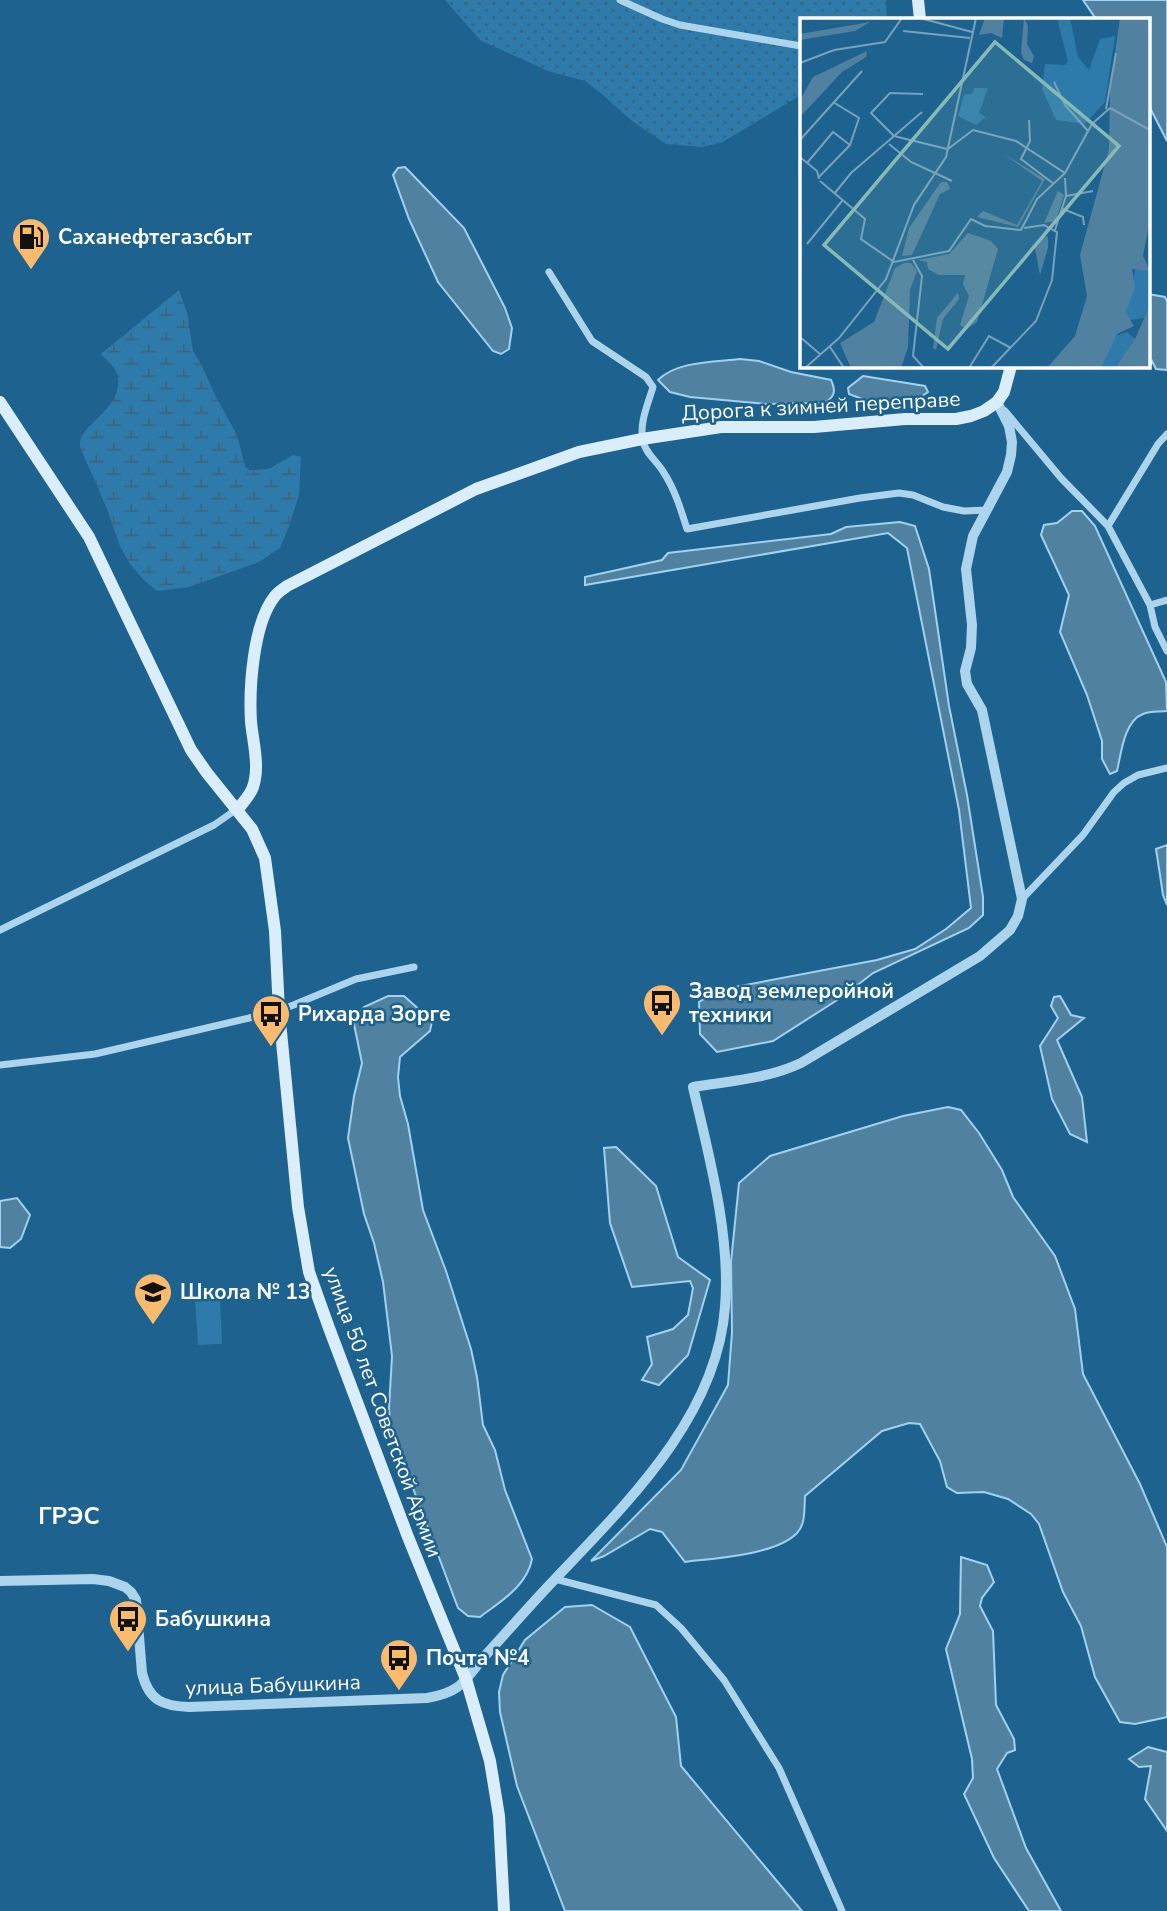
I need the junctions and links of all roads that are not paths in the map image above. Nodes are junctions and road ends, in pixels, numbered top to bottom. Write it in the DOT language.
graph roads {
  1 [pos="620,0"];
  2 [pos="918,0"];
  3 [pos="920,18"];
  4 [pos="800,46"];
  5 [pos="549,272"];
  6 [pos="1010,368"];
  7 [pos="997,401"];
  8 [pos="0,402"];
  9 [pos="1167,434"];
  10 [pos="642,439"];
  11 [pos="987,510"];
  12 [pos="1108,526"];
  13 [pos="1167,600"];
  14 [pos="1150,605"];
  15 [pos="1167,651"];
  16 [pos="1167,768"];
  17 [pos="238,809"];
  18 [pos="1022,899"];
  19 [pos="0,930"];
  20 [pos="414,967"];
  21 [pos="279,1011"];
  22 [pos="0,1065"];
  23 [pos="555,1580"];
  24 [pos="0,1581"];
  25 [pos="466,1679"];
  26 [pos="504,1911"];
  27 [pos="842,1911"];
  1 -- 4 [label="street"];
  2 -- 3 [label="main road"];
  5 -- 10 [label="street"];
  6 -- 7 [label="main road"];
  7 -- 10 [label="main road, Дорога к зимней переправе"];
  7 -- 11 [label="street"];
  7 -- 12 [label="street"];
  8 -- 17 [label="main road, улица 50 лет Советской Армии"];
  9 -- 12 [label="street"];
  10 -- 11 [label="street"];
  10 -- 17 [label="main road, Дорога к зимней переправе"];
  11 -- 18 [label="street"];
  12 -- 14 [label="street"];
  13 -- 14 [label="street"];
  14 -- 15 [label="street"];
  16 -- 18 [label="street"];
  17 -- 19 [label="street"];
  17 -- 21 [label="main road, улица 50 лет Советской Армии"];
  18 -- 23 [label="street, улица Бабушкина"];
  20 -- 21 [label="street"];
  21 -- 22 [label="street"];
  21 -- 25 [label="main road, улица 50 лет Советской Армии"];
  23 -- 25 [label="street, улица Бабушкина"];
  23 -- 27 [label="street"];
  24 -- 25 [label="street, улица Бабушкина"];
  25 -- 26 [label="main road, улица 50 лет Советской Армии"];
}
